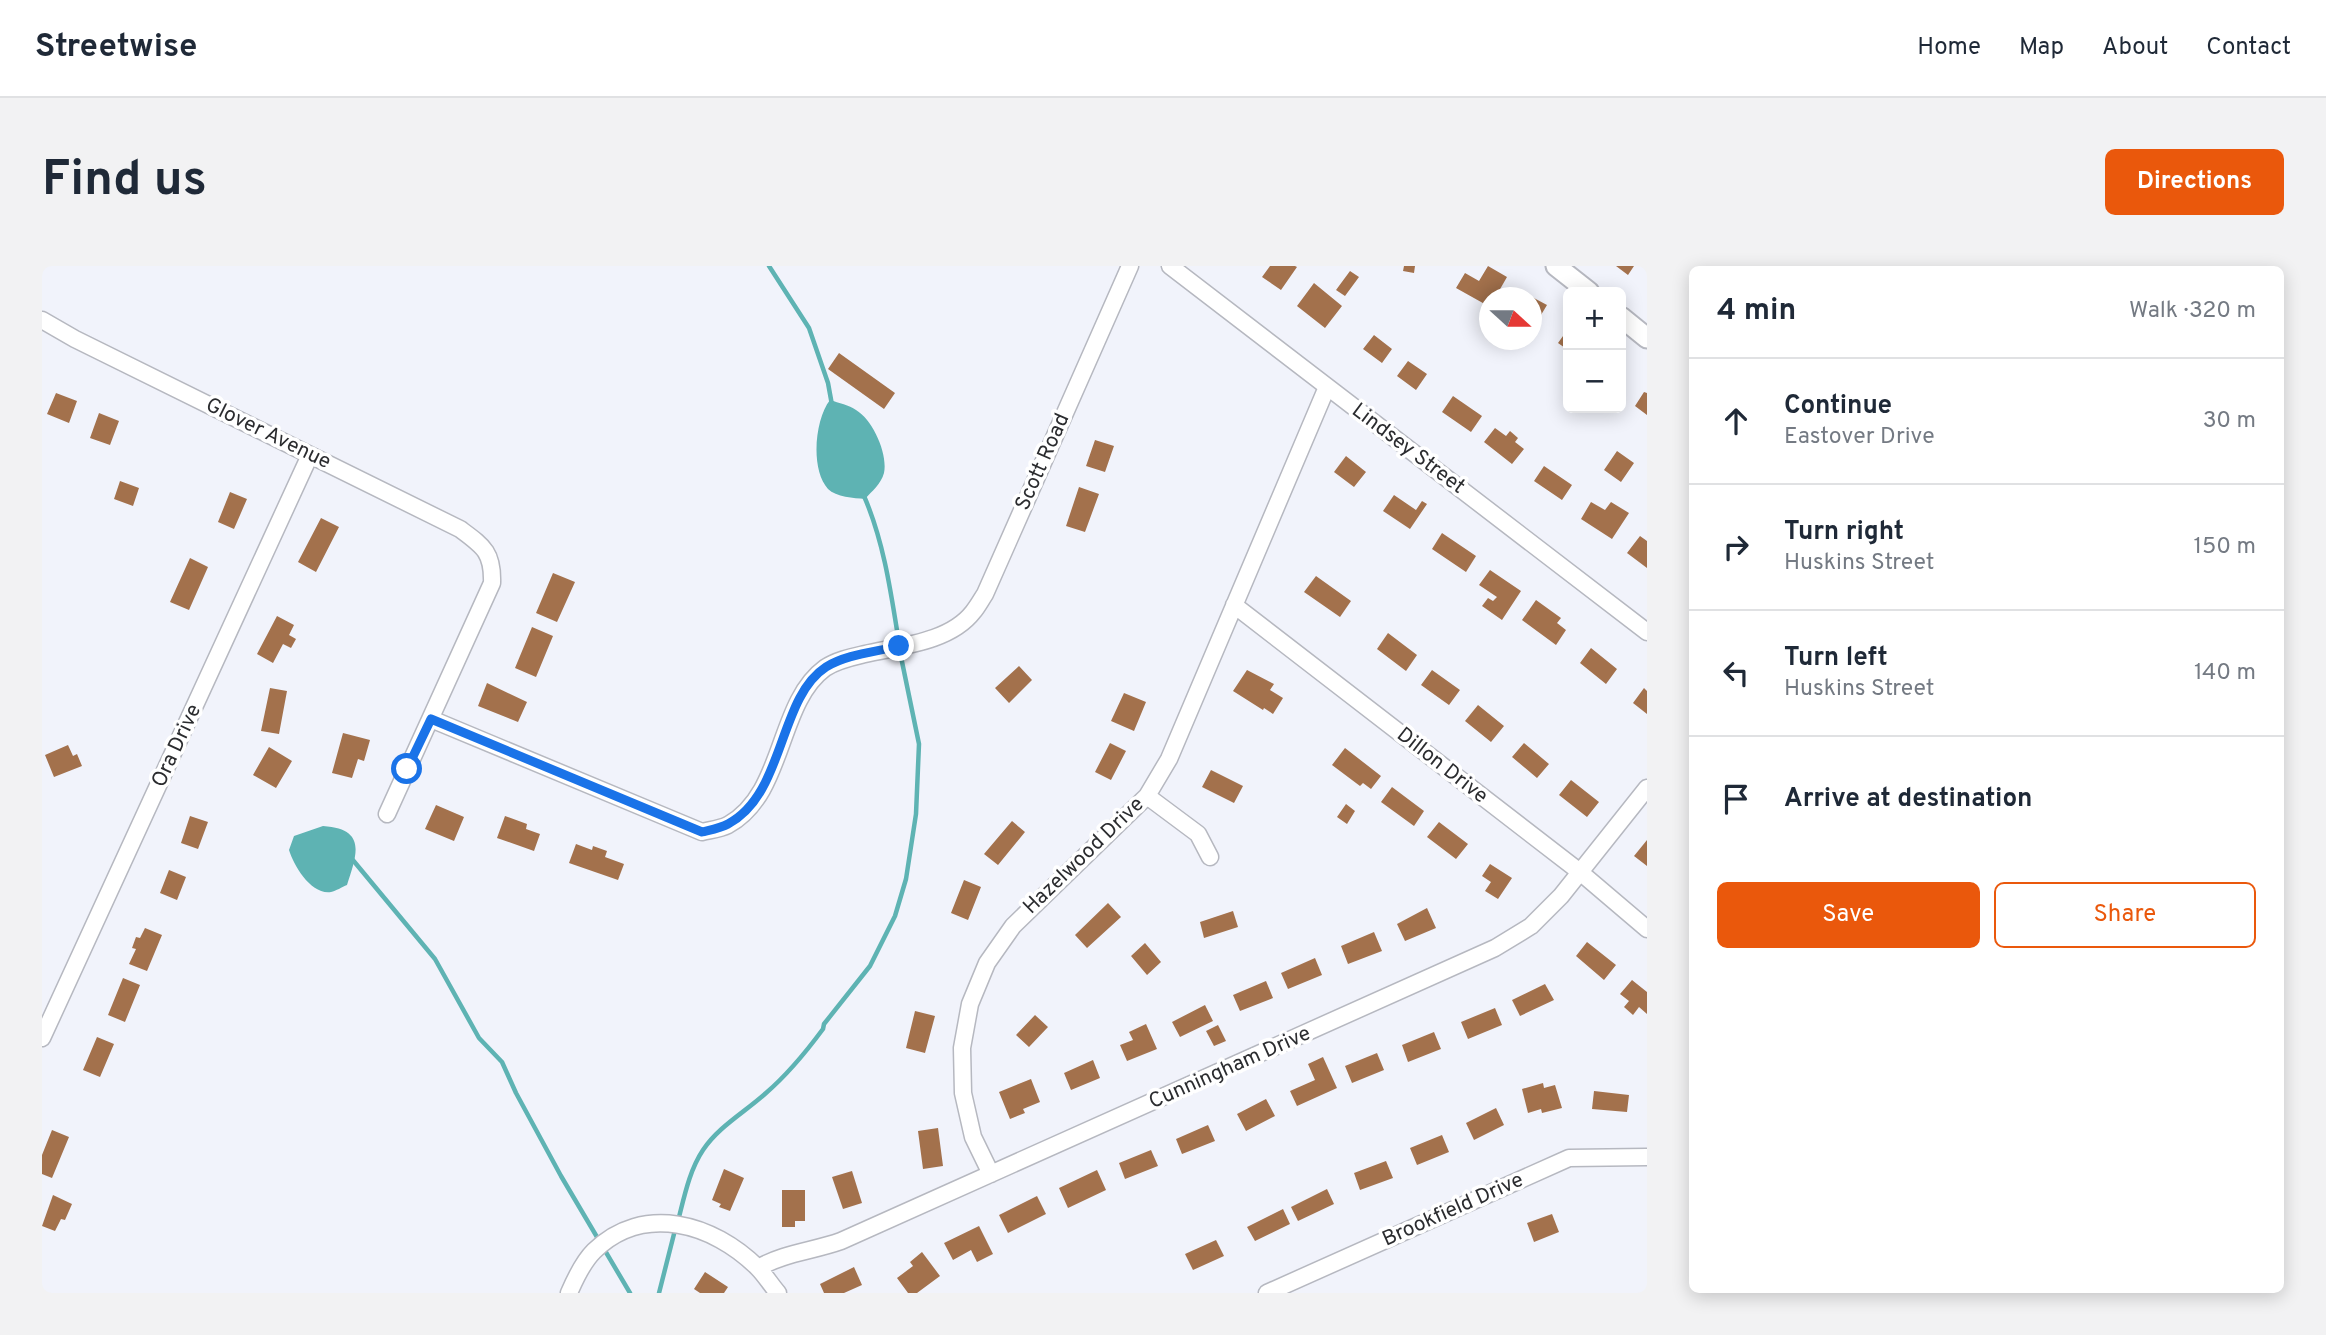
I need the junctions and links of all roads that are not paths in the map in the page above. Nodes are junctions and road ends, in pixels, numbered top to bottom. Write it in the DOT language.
graph roads {
  1 [pos="1130,266"];
  2 [pos="1170,266"];
  3 [pos="1556,266"];
  4 [pos="1583,287"];
  5 [pos="42,320"];
  6 [pos="1626,321"];
  7 [pos="1647,338"];
  8 [pos="1327,387"];
  9 [pos="310,455"];
  10 [pos="1234,605"];
  11 [pos="1647,632"];
  12 [pos="431,719"];
  13 [pos="1647,788"];
  14 [pos="1147,796"];
  15 [pos="387,814"];
  16 [pos="1210,857"];
  17 [pos="1580,872"];
  18 [pos="1647,929"];
  19 [pos="42,1038"];
  20 [pos="1647,1157"];
  21 [pos="991,1174"];
  22 [pos="758,1268"];
  23 [pos="569,1293"];
  24 [pos="778,1293"];
  25 [pos="1267,1293"];
  1 -- 12 [label="street, Scott Road"];
  2 -- 8 [label="street, Lindsey Street"];
  3 -- 4 [label="street"];
  5 -- 9 [label="street, Glover Avenue"];
  6 -- 7 [label="street"];
  8 -- 10 [label="street, Hazelwood Drive"];
  8 -- 11 [label="street, Lindsey Street"];
  9 -- 12 [label="street, Glover Avenue"];
  9 -- 19 [label="street, Ora Drive"];
  10 -- 14 [label="street, Hazelwood Drive"];
  10 -- 17 [label="street, Dillon Drive"];
  12 -- 15 [label="street"];
  13 -- 17 [label="street, Cunningham Drive"];
  14 -- 16 [label="street"];
  14 -- 21 [label="street, Hazelwood Drive"];
  17 -- 18 [label="street, Dillon Drive"];
  17 -- 21 [label="street, Cunningham Drive"];
  20 -- 25 [label="street, Brookfield Drive"];
  21 -- 22 [label="street, Cunningham Drive"];
  22 -- 23 [label="street"];
  22 -- 24 [label="street"];
}
